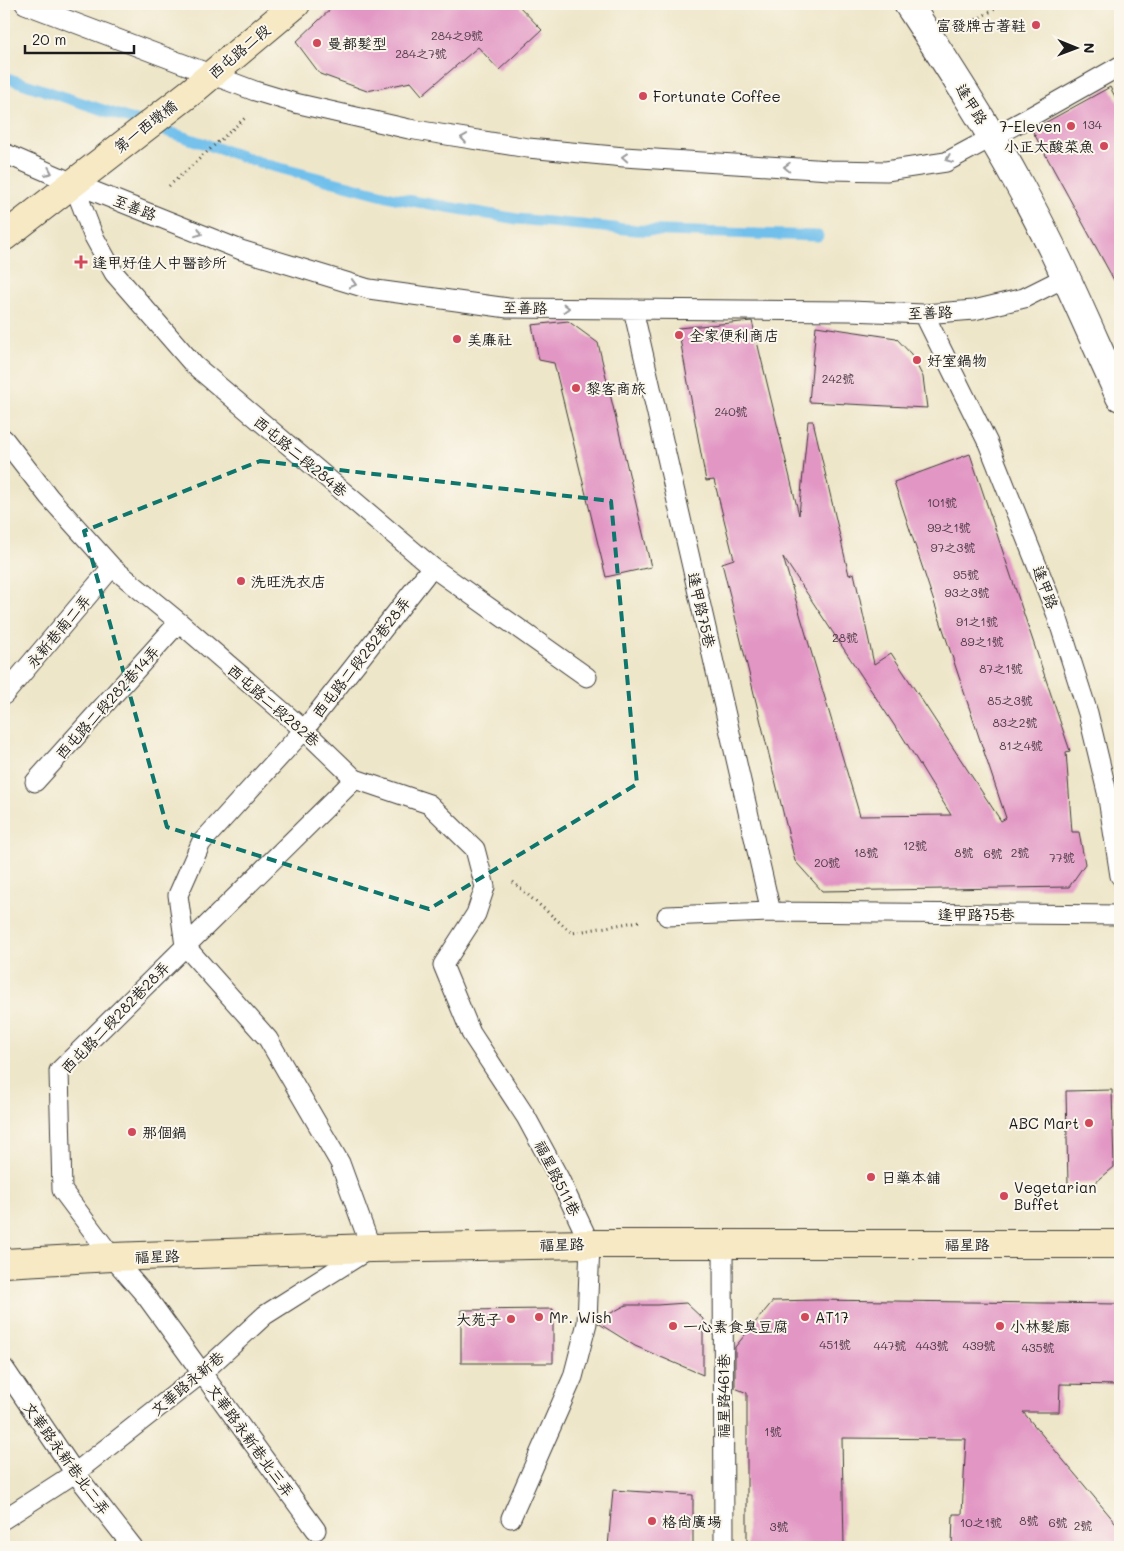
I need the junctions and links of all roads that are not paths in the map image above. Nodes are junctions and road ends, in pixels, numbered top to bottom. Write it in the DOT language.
graph roads {
  1 [pos="25,4"];
  2 [pos="296,4"];
  3 [pos="908,4"];
  4 [pos="1120,66"];
  5 [pos="211,75"];
  6 [pos="182,98"];
  7 [pos="992,137"];
  8 [pos="4,153"];
  9 [pos="74,183"];
  10 [pos="4,237"];
  11 [pos="1066,277"];
  12 [pos="633,309"];
  13 [pos="924,314"];
  14 [pos="1120,397"];
  15 [pos="4,439"];
  16 [pos="112,567"];
  17 [pos="432,567"];
  18 [pos="179,622"];
  19 [pos="586,677"];
  20 [pos="4,695"];
  21 [pos="304,730"];
  22 [pos="355,778"];
  23 [pos="36,782"];
  24 [pos="1120,876"];
  25 [pos="771,912"];
  26 [pos="1120,915"];
  27 [pos="668,916"];
  28 [pos="185,946"];
  29 [pos="443,965"];
  30 [pos="590,1244"];
  31 [pos="723,1244"];
  32 [pos="1120,1244"];
  33 [pos="371,1248"];
  34 [pos="112,1257"];
  35 [pos="4,1264"];
  36 [pos="4,1368"];
  37 [pos="202,1373"];
  38 [pos="75,1473"];
  39 [pos="511,1518"];
  40 [pos="4,1519"];
  41 [pos="316,1530"];
  42 [pos="133,1547"];
  43 [pos="724,1547"];
  1 -- 5 [label="lane"];
  2 -- 5 [label="street, 西屯路二段"];
  3 -- 7 [label="street, 逢甲路"];
  4 -- 7 [label="lane"];
  5 -- 6 [label="street, 西屯路二段"];
  7 -- 5 [label="lane, one-way"];
  6 -- 9 [label="street, 第一西墩橋"];
  7 -- 11 [label="street, 逢甲路"];
  8 -- 9 [label="lane, 至善路, one-way"];
  9 -- 10 [label="street"];
  9 -- 12 [label="lane, 至善路, one-way"];
  9 -- 17 [label="lane, 西屯路二段284巷"];
  11 -- 13 [label="lane, 至善路"];
  11 -- 14 [label="street, 逢甲路"];
  12 -- 13 [label="lane, 至善路"];
  12 -- 25 [label="lane, 逢甲路75巷"];
  13 -- 24 [label="lane, 逢甲路"];
  15 -- 16 [label="lane, 西屯路二段282巷"];
  16 -- 18 [label="lane, 西屯路二段282巷"];
  16 -- 20 [label="lane, 永新巷南二弄"];
  17 -- 19 [label="lane, 西屯路二段284巷"];
  17 -- 21 [label="lane, 西屯路二段282巷28弄"];
  18 -- 21 [label="lane, 西屯路二段282巷"];
  18 -- 23 [label="lane, 西屯路二段282巷14弄"];
  21 -- 22 [label="lane, 西屯路二段282巷"];
  21 -- 28 [label="lane, 西屯路二段282巷28弄"];
  22 -- 28 [label="lane, 西屯路二段282巷28弄"];
  22 -- 29 [label="lane, 西屯路二段282巷"];
  25 -- 26 [label="lane, 逢甲路75巷"];
  25 -- 27 [label="lane, 逢甲路75巷"];
  28 -- 33 [label="lane"];
  28 -- 34 [label="lane, 西屯路二段282巷28弄"];
  29 -- 30 [label="lane, 福星路511巷"];
  30 -- 31 [label="street, 福星路"];
  30 -- 33 [label="street, 福星路"];
  30 -- 39 [label="lane, 福星路511巷"];
  31 -- 32 [label="street, 福星路"];
  31 -- 43 [label="lane, 福星路461巷"];
  33 -- 34 [label="street, 福星路"];
  33 -- 37 [label="lane, 文華路永新巷"];
  34 -- 35 [label="street, 福星路"];
  34 -- 37 [label="lane, 文華路永新巷北三弄"];
  36 -- 38 [label="lane, 文華路永新巷北二弄"];
  37 -- 38 [label="lane, 文華路永新巷"];
  37 -- 41 [label="lane, 文華路永新巷北三弄"];
  38 -- 40 [label="lane, 文華路永新巷"];
  38 -- 42 [label="lane, 文華路永新巷北二弄"];
}
